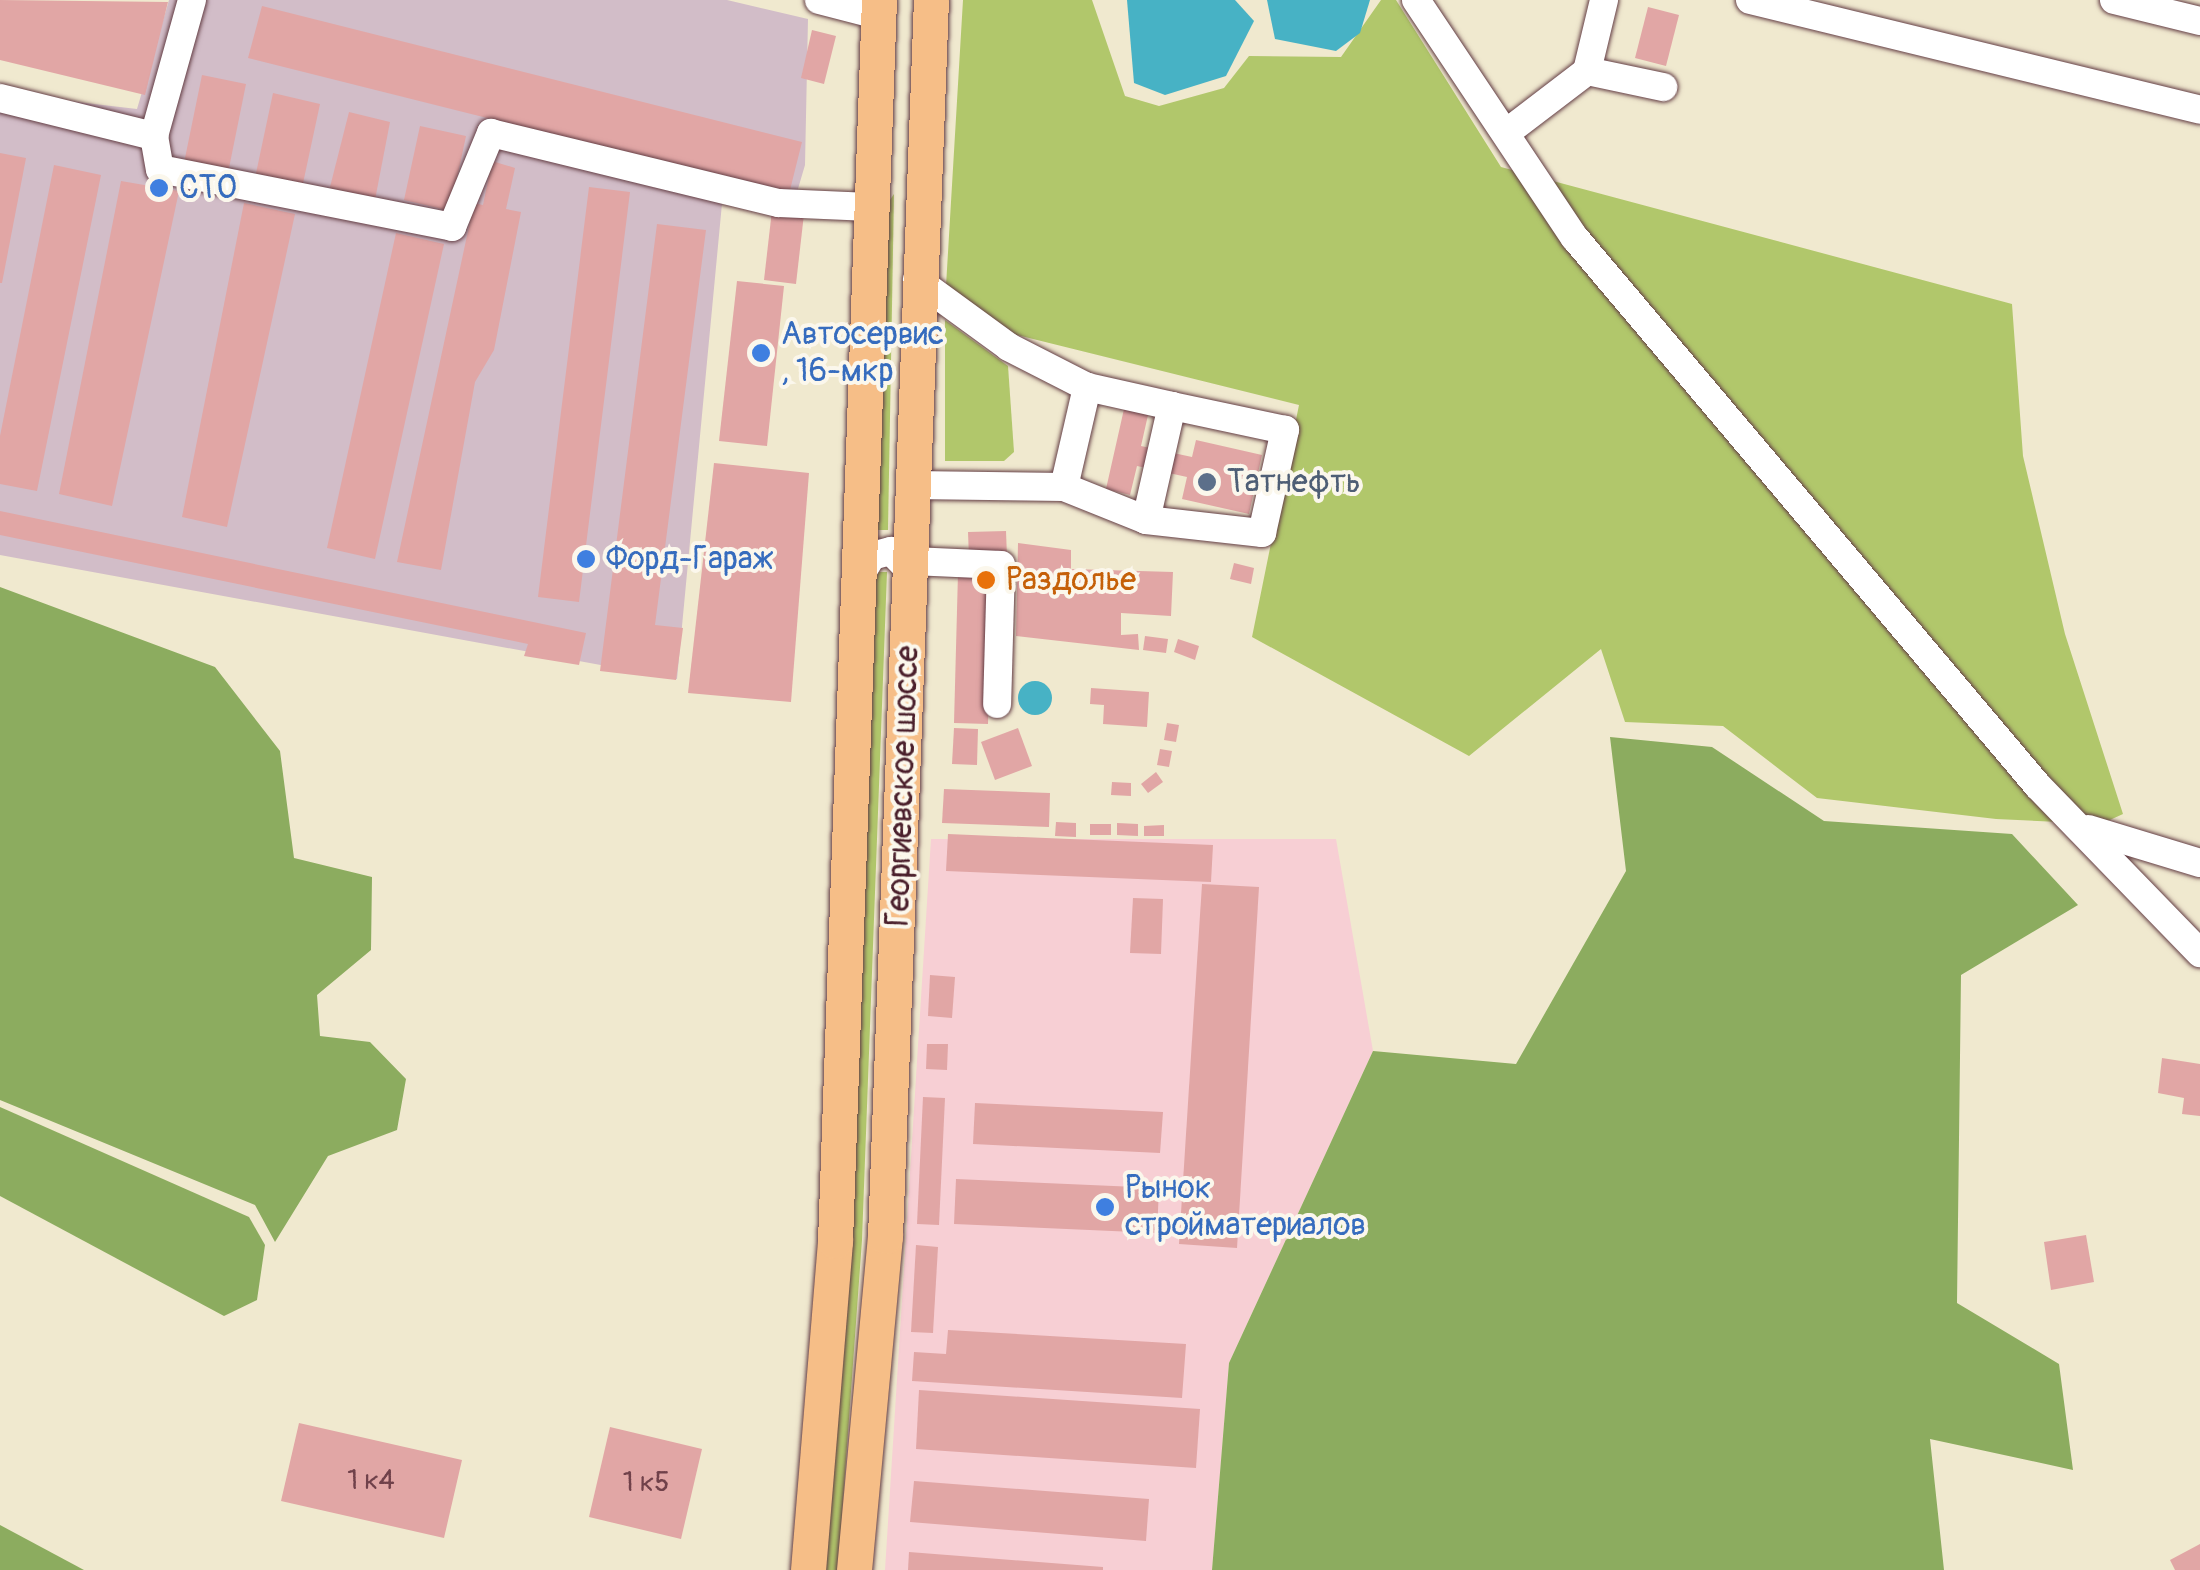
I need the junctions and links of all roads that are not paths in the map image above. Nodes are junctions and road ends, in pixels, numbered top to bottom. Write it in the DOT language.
graph roads {
  1 [pos="192,0"];
  2 [pos="819,0"];
  3 [pos="931,0"];
  4 [pos="1416,0"];
  5 [pos="1604,0"];
  6 [pos="1750,0"];
  7 [pos="2114,0"];
  8 [pos="2147,4"];
  9 [pos="878,7"];
  10 [pos="2200,21"];
  11 [pos="1587,71"];
  12 [pos="1662,87"];
  13 [pos="0,98"];
  14 [pos="2200,110"];
  15 [pos="1506,133"];
  16 [pos="154,136"];
  17 [pos="870,206"];
  18 [pos="917,280"];
  19 [pos="1087,387"];
  20 [pos="1172,406"];
  21 [pos="913,485"];
  22 [pos="1064,486"];
  23 [pos="1146,520"];
  24 [pos="912,567"];
  25 [pos="862,574"];
  26 [pos="997,704"];
  27 [pos="2087,829"];
  28 [pos="2200,863"];
  29 [pos="2200,953"];
  30 [pos="808,1570"];
  31 [pos="854,1570"];
  1 -- 16 [label="street"];
  2 -- 9 [label="street"];
  3 -- 18 [label="main road, Георгиевское шоссе"];
  4 -- 15 [label="street"];
  5 -- 11 [label="street"];
  6 -- 14 [label="street"];
  7 -- 8 [label="street"];
  8 -- 10 [label="street"];
  9 -- 17 [label="main road, Георгиевское шоссе"];
  11 -- 12 [label="street"];
  11 -- 15 [label="street"];
  13 -- 16 [label="street"];
  15 -- 27 [label="street"];
  16 -- 17 [label="street"];
  17 -- 25 [label="main road, Георгиевское шоссе"];
  18 -- 19 [label="street"];
  18 -- 21 [label="main road, Георгиевское шоссе"];
  19 -- 20 [label="street"];
  19 -- 22 [label="street"];
  20 -- 23 [label="street"];
  20 -- 23 [label="street"];
  21 -- 22 [label="street"];
  21 -- 24 [label="main road, Георгиевское шоссе"];
  22 -- 23 [label="street"];
  24 -- 25 [label="street"];
  24 -- 26 [label="street"];
  24 -- 31 [label="main road, Георгиевское шоссе"];
  25 -- 30 [label="main road, Георгиевское шоссе"];
  27 -- 28 [label="street"];
  27 -- 29 [label="street"];
}
